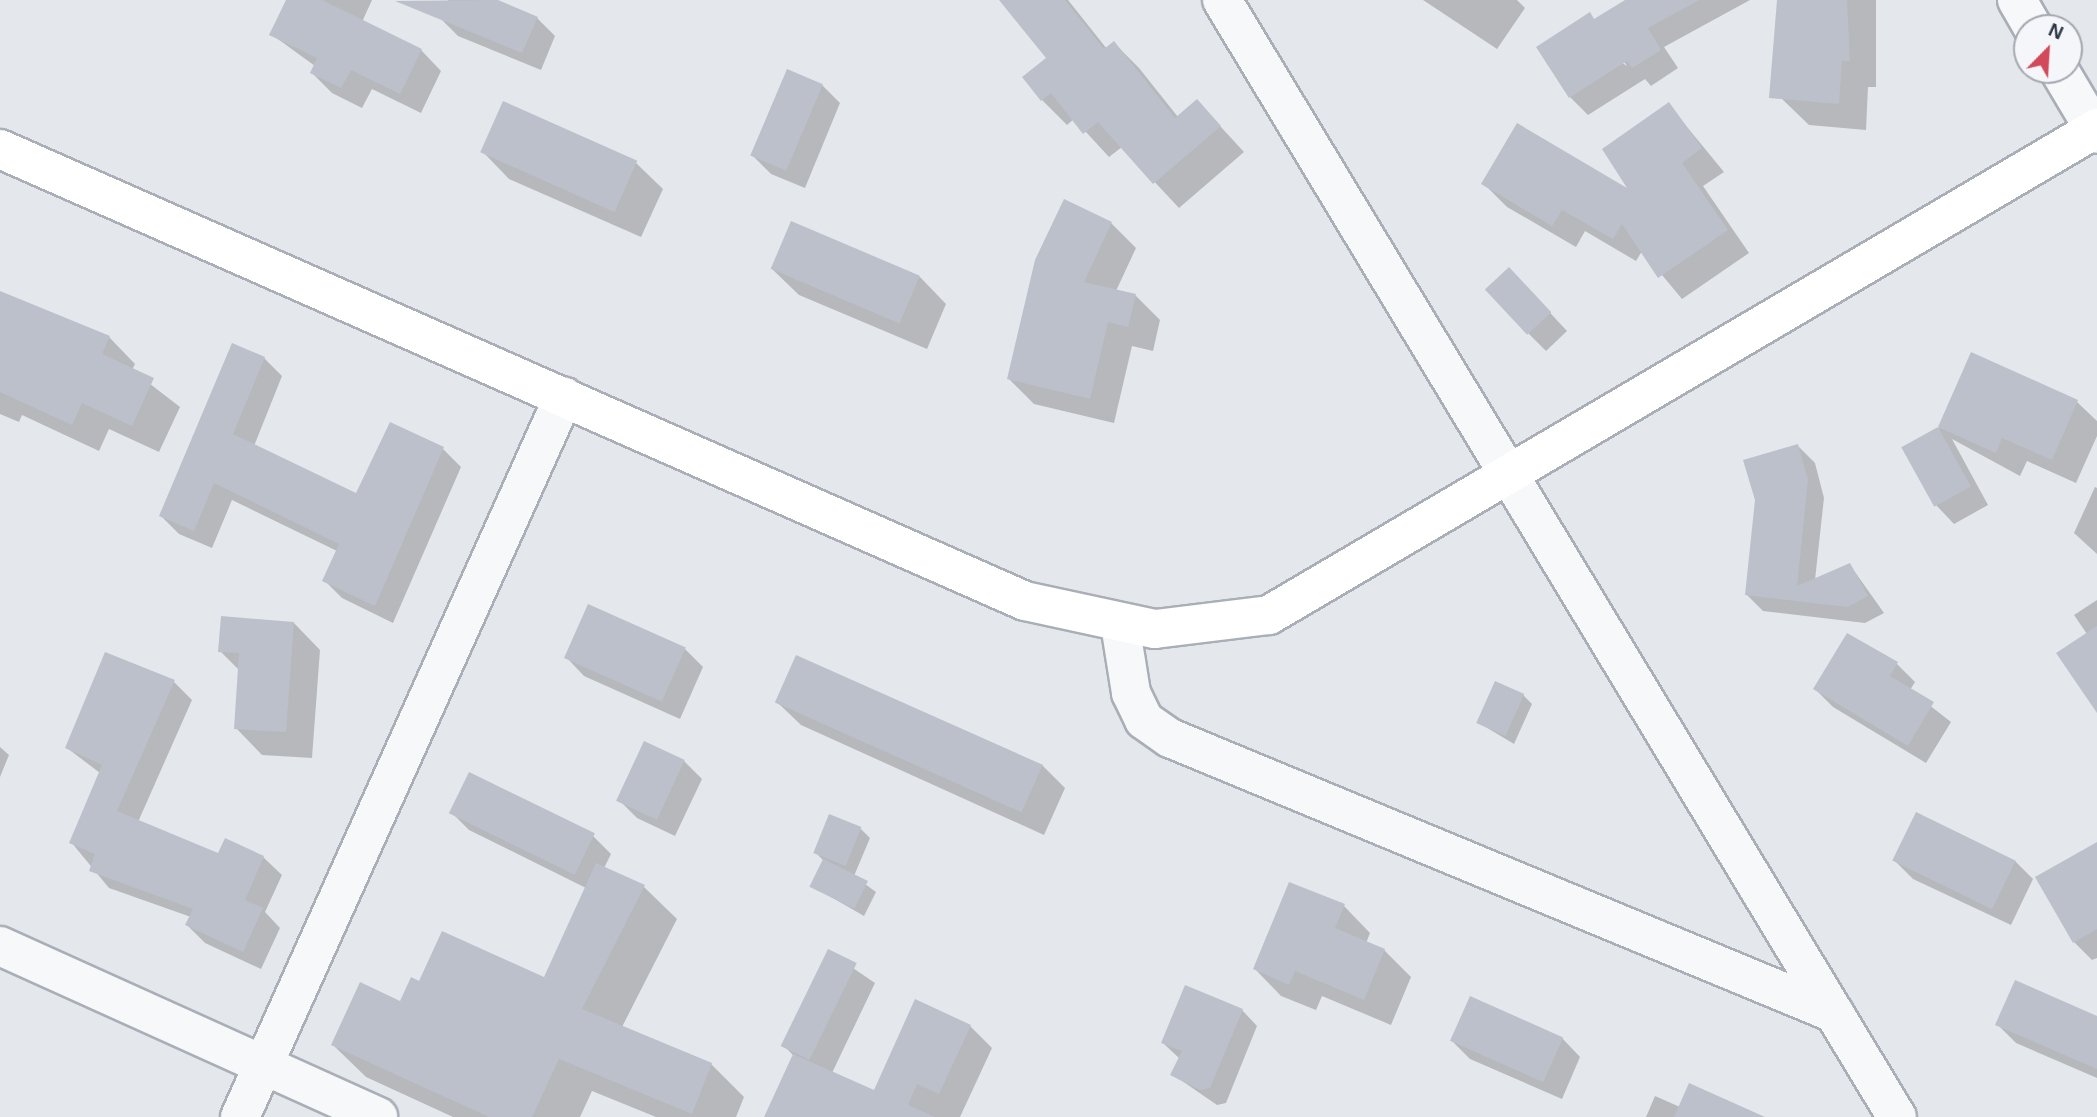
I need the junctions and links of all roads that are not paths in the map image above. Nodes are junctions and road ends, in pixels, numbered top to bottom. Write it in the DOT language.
graph roads {
  1 [pos="1222,0"];
  2 [pos="2068,84"];
  3 [pos="2096,130"];
  4 [pos="0,149"];
  5 [pos="564,396"];
  6 [pos="1511,477"];
  7 [pos="1119,624"];
  8 [pos="0,946"];
  9 [pos="1834,1013"];
  10 [pos="263,1068"];
  11 [pos="240,1117"];
  12 [pos="378,1117"];
  13 [pos="1897,1117"];
  1 -- 6 [label="street"];
  2 -- 3 [label="street"];
  3 -- 6 [label="street"];
  4 -- 5 [label="street"];
  5 -- 7 [label="street"];
  5 -- 10 [label="street"];
  6 -- 7 [label="street"];
  6 -- 9 [label="street"];
  7 -- 9 [label="street"];
  8 -- 10 [label="street"];
  9 -- 13 [label="street"];
  10 -- 11 [label="street"];
  10 -- 12 [label="street"];
}
